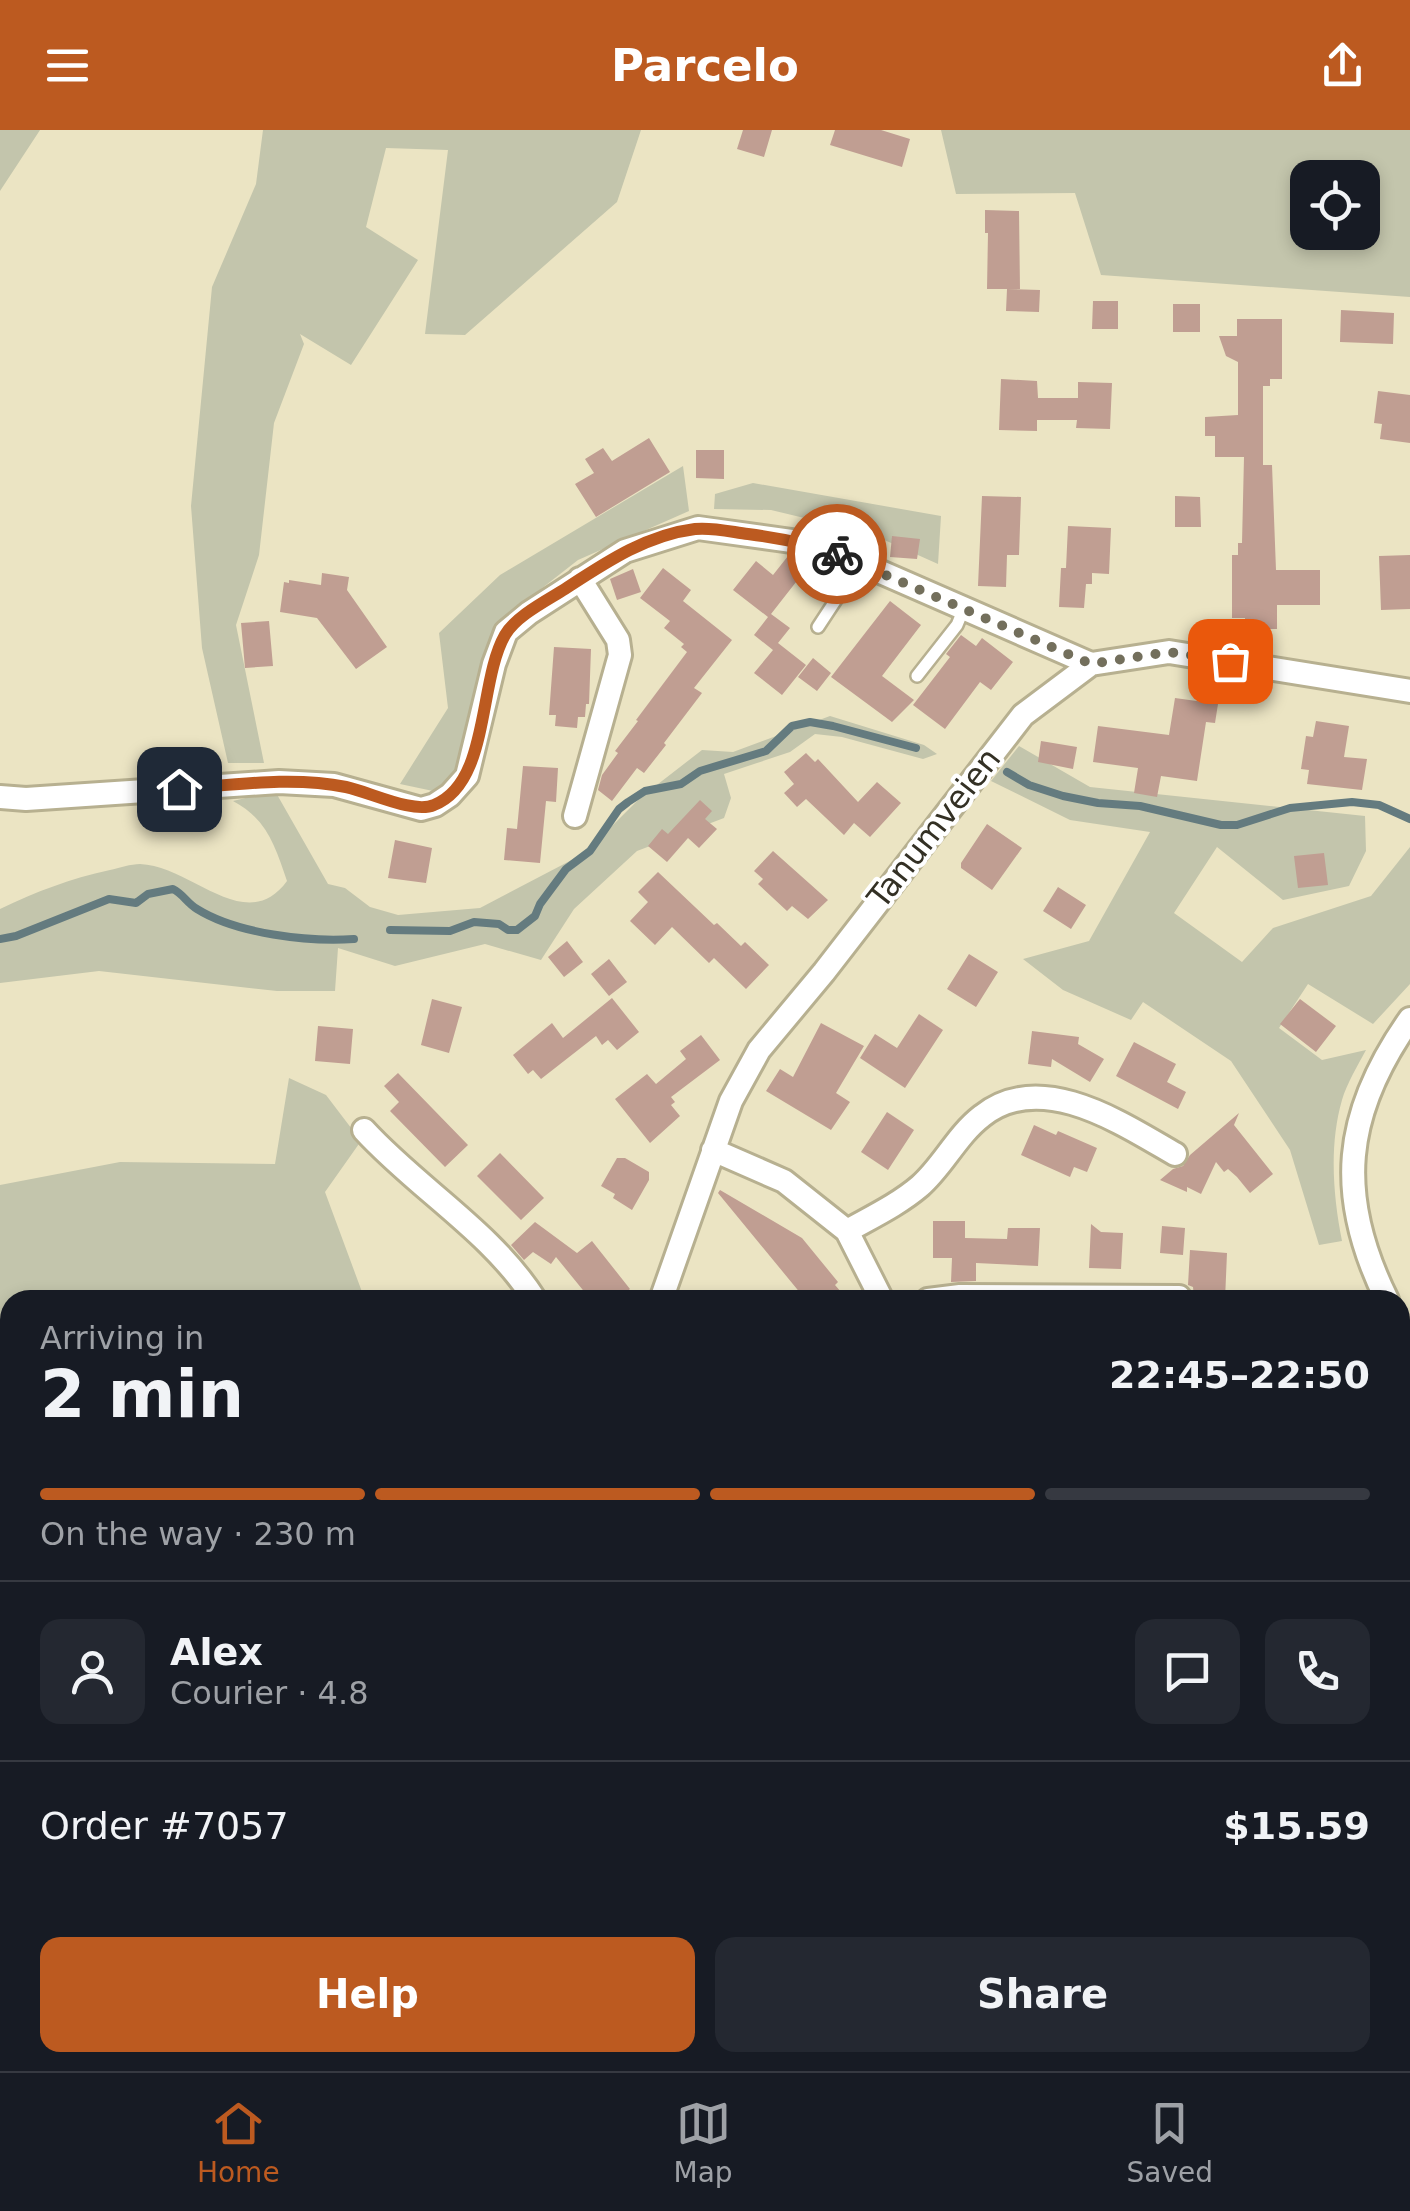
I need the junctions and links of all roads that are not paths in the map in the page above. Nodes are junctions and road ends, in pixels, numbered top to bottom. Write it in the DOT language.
graph roads {
  1 [pos="860,563"];
  2 [pos="580,580"];
  3 [pos="964,608"];
  4 [pos="818,626"];
  5 [pos="1091,664"];
  6 [pos="918,676"];
  7 [pos="1410,691"];
  8 [pos="0,797"];
  9 [pos="575,816"];
  10 [pos="1410,1019"];
  11 [pos="1402,1046"];
  12 [pos="364,1130"];
  13 [pos="713,1150"];
  14 [pos="1175,1154"];
  15 [pos="848,1231"];
  16 [pos="528,1290"];
  17 [pos="664,1290"];
  18 [pos="877,1290"];
  19 [pos="1383,1290"];
  1 -- 2 [label="street"];
  1 -- 3 [label="street"];
  1 -- 4 [label="lane"];
  2 -- 8 [label="street"];
  2 -- 9 [label="street"];
  3 -- 5 [label="street"];
  3 -- 6 [label="lane"];
  5 -- 7 [label="street, Tanumveien"];
  5 -- 13 [label="street, Tanumveien"];
  10 -- 11 [label="street"];
  11 -- 19 [label="street"];
  12 -- 16 [label="street"];
  13 -- 15 [label="street"];
  13 -- 17 [label="street, Tanumveien"];
  14 -- 15 [label="street"];
  15 -- 18 [label="street"];
}
